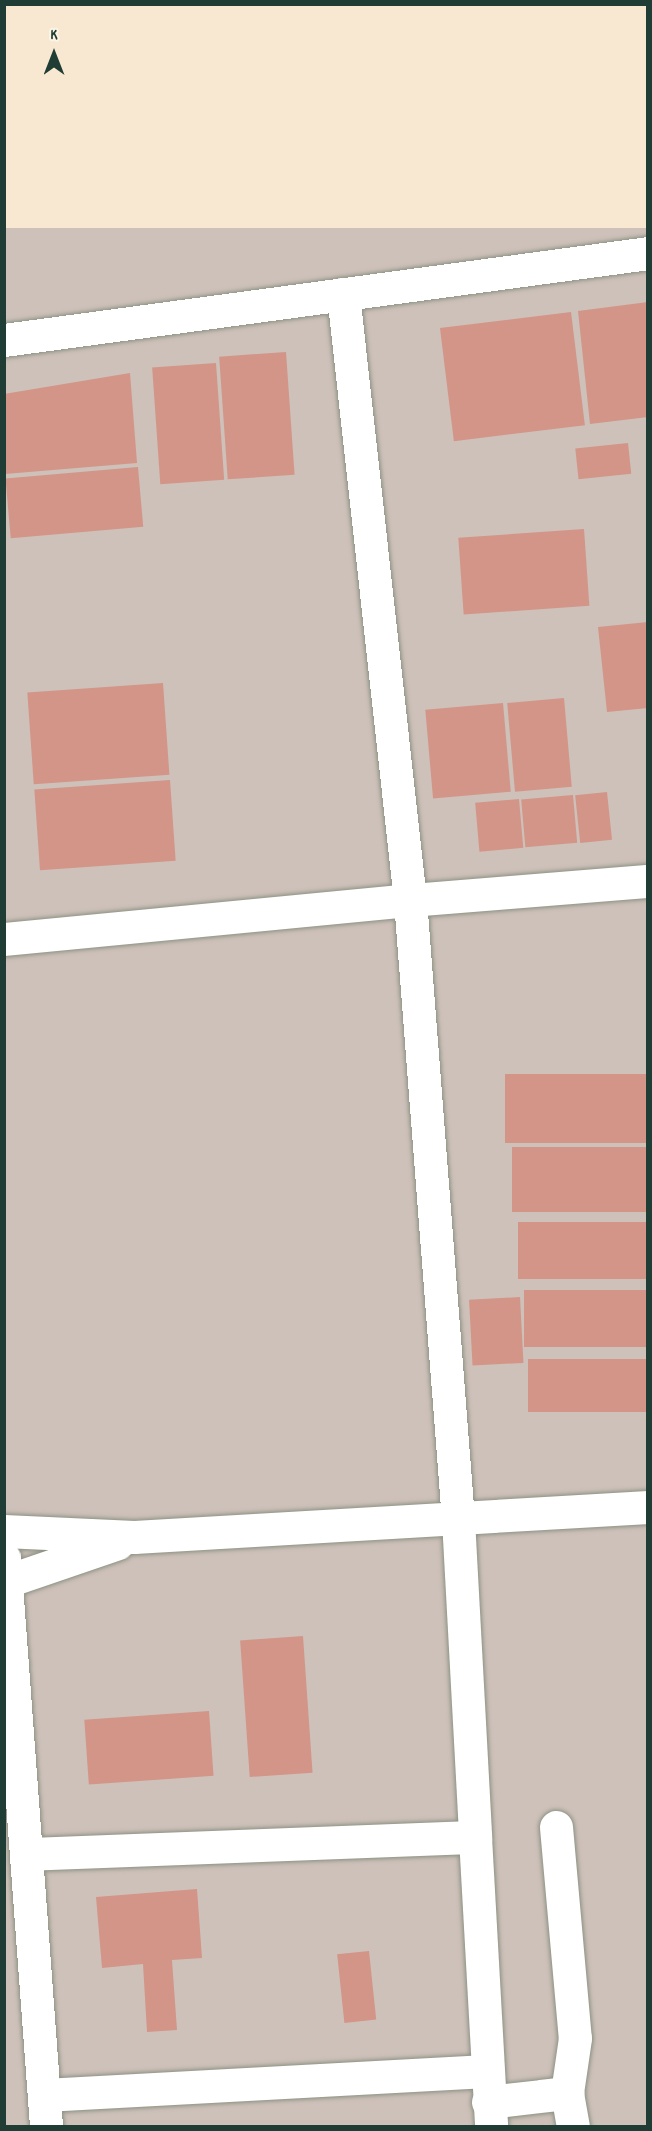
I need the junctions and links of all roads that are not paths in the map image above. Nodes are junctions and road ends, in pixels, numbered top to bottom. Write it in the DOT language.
graph roads {
  1 [pos="648,253"];
  2 [pos="343,294"];
  3 [pos="4,340"];
  4 [pos="648,881"];
  5 [pos="410,900"];
  6 [pos="4,939"];
  7 [pos="648,1507"];
  8 [pos="458,1519"];
  9 [pos="4,1531"];
  10 [pos="134,1537"];
  11 [pos="6,1574"];
  12 [pos="556,1827"];
  13 [pos="475,1837"];
  14 [pos="27,1854"];
  15 [pos="567,2093"];
  16 [pos="488,2100"];
  17 [pos="45,2111"];
  18 [pos="573,2127"];
  1 -- 2 [label="street"];
  2 -- 3 [label="street"];
  2 -- 5 [label="street"];
  4 -- 5 [label="street"];
  5 -- 6 [label="street"];
  5 -- 8 [label="street"];
  7 -- 8 [label="street"];
  8 -- 10 [label="street"];
  8 -- 13 [label="street"];
  9 -- 10 [label="street"];
  10 -- 11 [label="street"];
  11 -- 14 [label="street"];
  12 -- 15 [label="street"];
  13 -- 14 [label="street"];
  13 -- 16 [label="street"];
  14 -- 17 [label="street"];
  15 -- 16 [label="street"];
  15 -- 18 [label="street"];
  16 -- 17 [label="street"];
}
